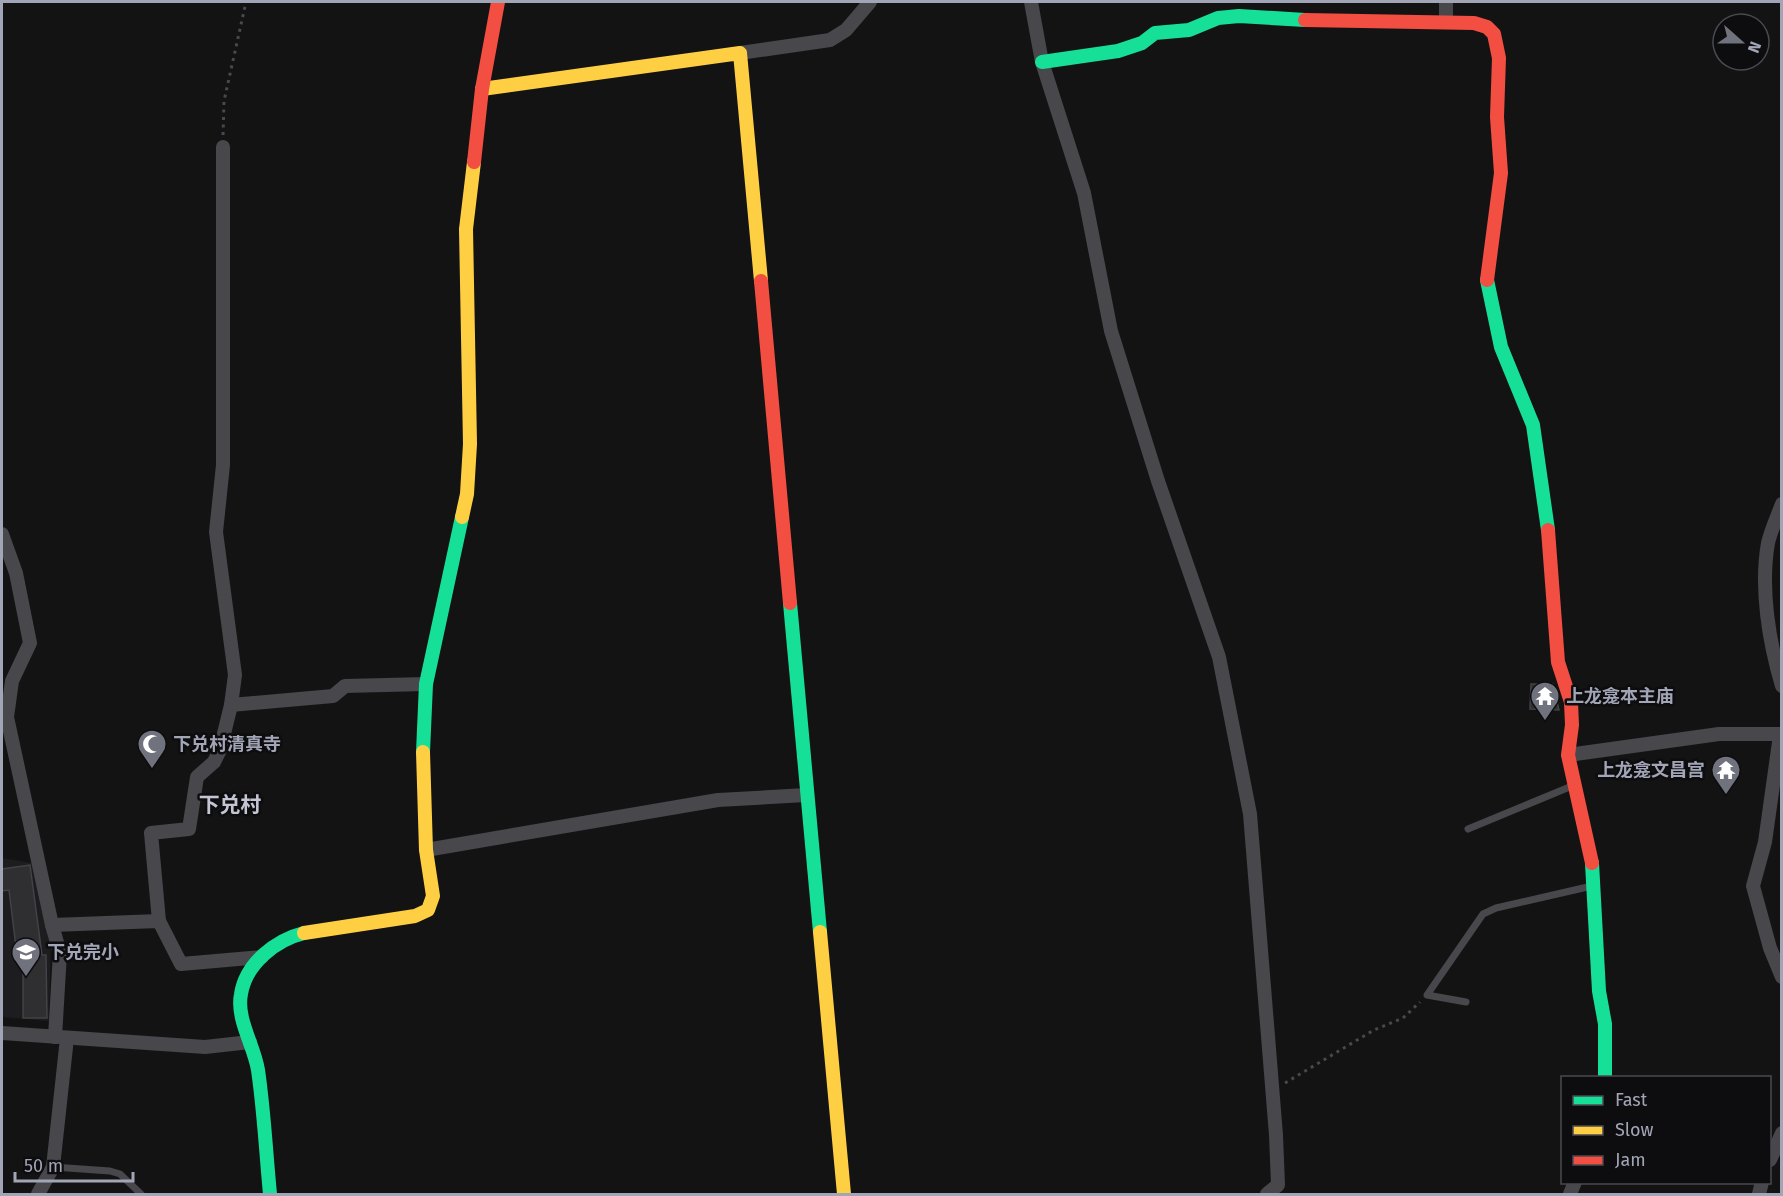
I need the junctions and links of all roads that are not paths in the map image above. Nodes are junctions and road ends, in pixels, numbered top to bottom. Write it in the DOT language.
graph roads {
  1 [pos="498,2"];
  2 [pos="870,2"];
  3 [pos="1030,2"];
  4 [pos="1446,2"];
  5 [pos="1446,21"];
  6 [pos="740,52"];
  7 [pos="1042,62"];
  8 [pos="482,89"];
  9 [pos="223,147"];
  10 [pos="1782,504"];
  11 [pos="2,534"];
  12 [pos="426,684"];
  13 [pos="1782,686"];
  14 [pos="231,705"];
  15 [pos="1781,735"];
  16 [pos="1568,755"];
  17 [pos="1575,785"];
  18 [pos="806,795"];
  19 [pos="1468,829"];
  20 [pos="426,850"];
  21 [pos="1594,885"];
  22 [pos="159,921"];
  23 [pos="52,925"];
  24 [pos="262,957"];
  25 [pos="1782,977"];
  26 [pos="1466,1002"];
  27 [pos="2,1032"];
  28 [pos="61,1038"];
  29 [pos="250,1042"];
  30 [pos="1605,1076"];
  31 [pos="1782,1132"];
  32 [pos="1771,1158"];
  33 [pos="53,1167"];
  34 [pos="38,1194"];
  35 [pos="141,1194"];
  36 [pos="270,1194"];
  37 [pos="844,1194"];
  38 [pos="1267,1194"];
  1 -- 8 [label="street"];
  2 -- 6 [label="street"];
  3 -- 7 [label="street"];
  4 -- 5 [label="street"];
  5 -- 7 [label="street"];
  5 -- 16 [label="street"];
  6 -- 8 [label="street"];
  6 -- 18 [label="street"];
  7 -- 38 [label="street"];
  8 -- 12 [label="street"];
  9 -- 14 [label="street"];
  10 -- 13 [label="street"];
  11 -- 23 [label="street"];
  12 -- 14 [label="street"];
  12 -- 20 [label="street"];
  14 -- 22 [label="street"];
  15 -- 16 [label="street"];
  15 -- 25 [label="street"];
  16 -- 17 [label="street"];
  17 -- 19 [label="lane"];
  17 -- 21 [label="street"];
  18 -- 20 [label="street"];
  18 -- 37 [label="street"];
  20 -- 24 [label="street"];
  21 -- 26 [label="lane"];
  21 -- 30 [label="street"];
  22 -- 23 [label="street"];
  22 -- 24 [label="street"];
  23 -- 28 [label="street"];
  24 -- 29 [label="street"];
  27 -- 28 [label="street"];
  28 -- 29 [label="street"];
  28 -- 33 [label="street"];
  29 -- 36 [label="street"];
  31 -- 32 [label="street"];
  33 -- 34 [label="street"];
  33 -- 35 [label="lane"];
}
